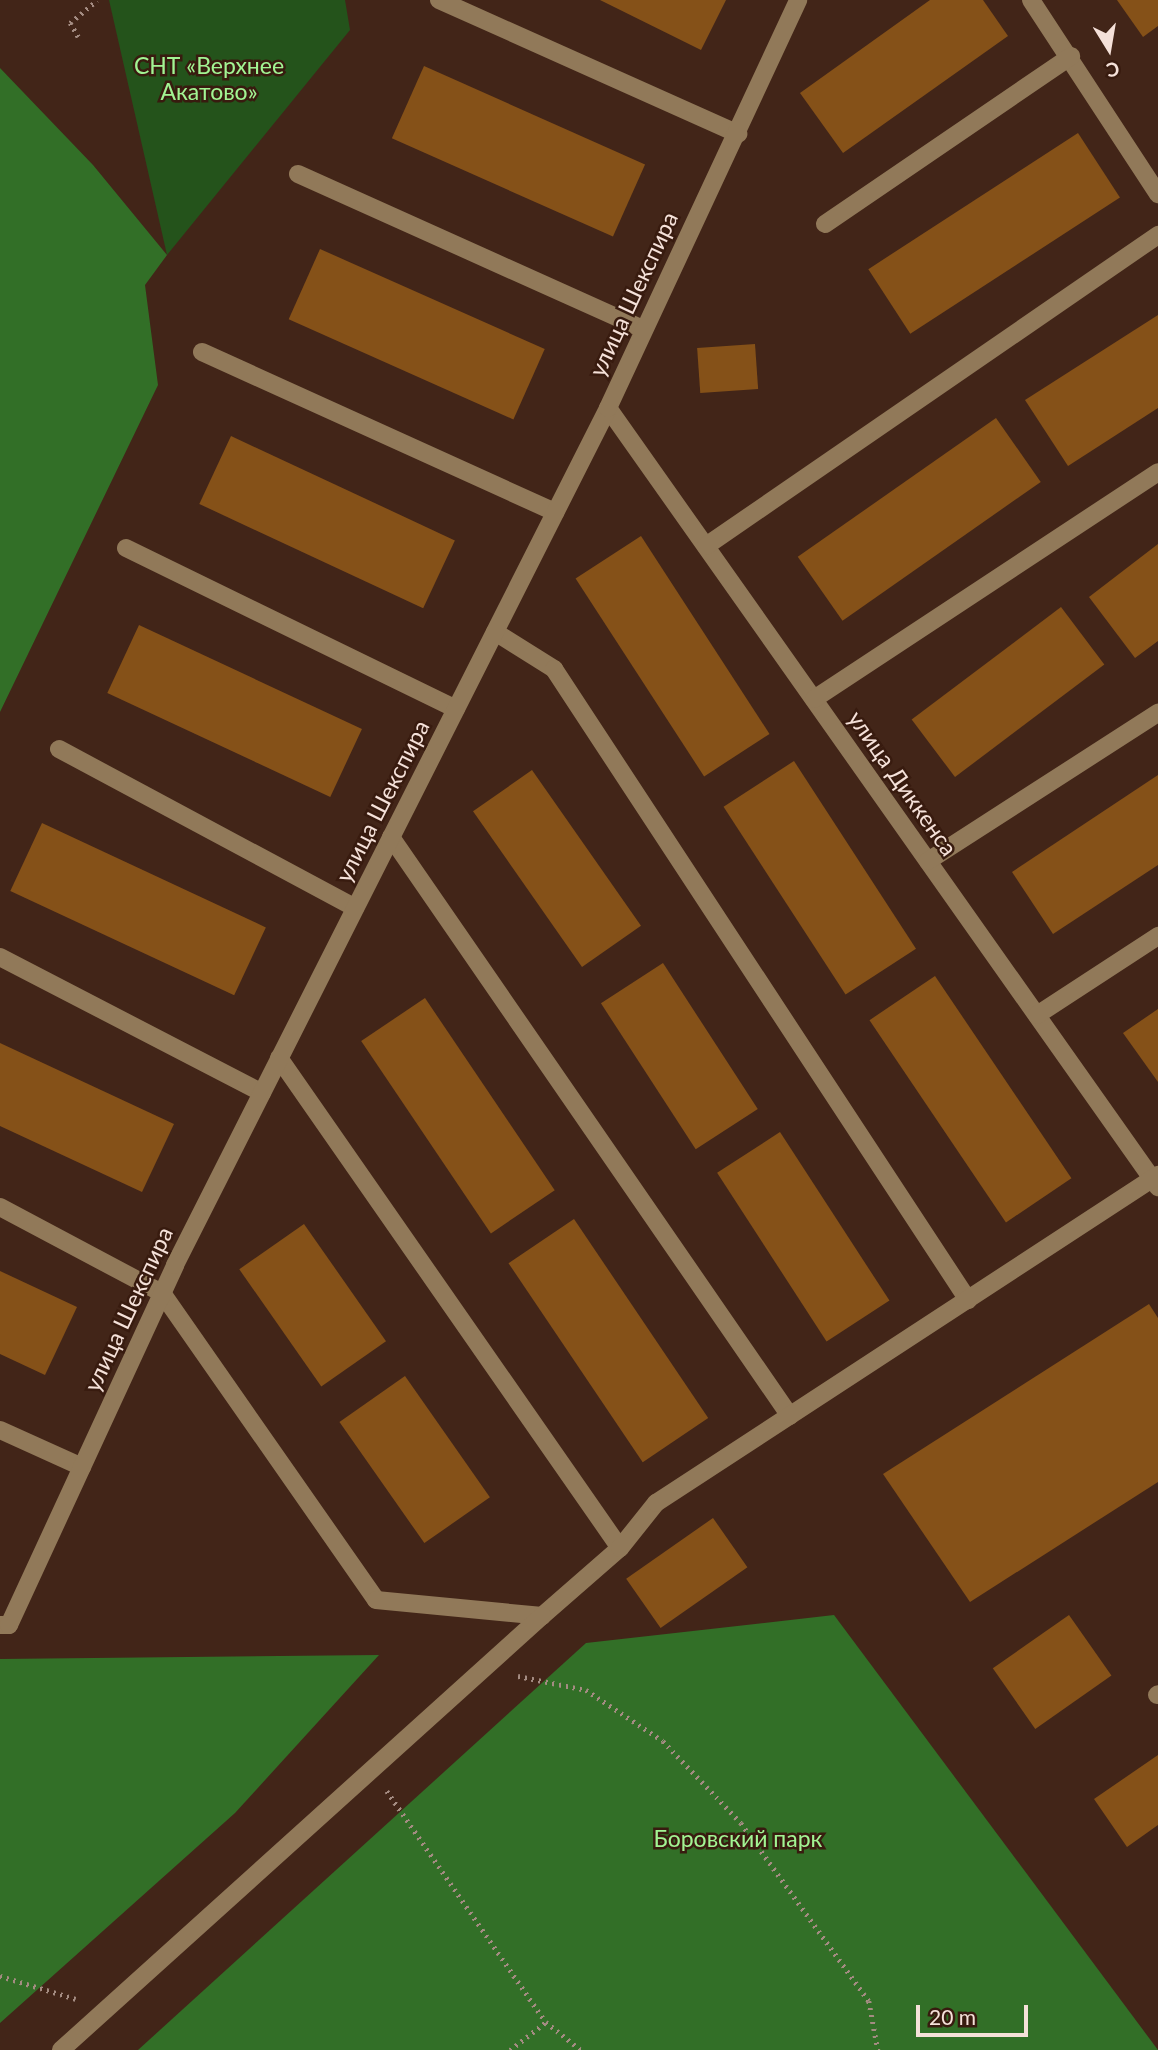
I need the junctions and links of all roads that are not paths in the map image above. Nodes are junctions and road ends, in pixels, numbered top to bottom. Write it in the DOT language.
graph roads {
  1 [pos="439,0"];
  2 [pos="798,0"];
  3 [pos="1031,0"];
  4 [pos="1071,56"];
  5 [pos="738,134"];
  6 [pos="298,174"];
  7 [pos="1158,194"];
  8 [pos="825,224"];
  9 [pos="1158,235"];
  10 [pos="641,328"];
  11 [pos="202,352"];
  12 [pos="608,408"];
  13 [pos="1158,472"];
  14 [pos="555,512"];
  15 [pos="706,546"];
  16 [pos="126,548"];
  17 [pos="495,632"];
  18 [pos="814,699"];
  19 [pos="456,709"];
  20 [pos="1158,713"];
  21 [pos="59,749"];
  22 [pos="391,837"];
  23 [pos="928,861"];
  24 [pos="355,908"];
  25 [pos="1158,936"];
  26 [pos="0,957"];
  27 [pos="1037,1015"];
  28 [pos="279,1058"];
  29 [pos="262,1093"];
  30 [pos="1156,1180"];
  31 [pos="0,1207"];
  32 [pos="162,1293"];
  33 [pos="968,1300"];
  34 [pos="790,1416"];
  35 [pos="0,1430"];
  36 [pos="82,1467"];
  37 [pos="620,1548"];
  38 [pos="542,1616"];
  39 [pos="4,1625"];
  40 [pos="61,2050"];
  1 -- 5 [label="street"];
  2 -- 5 [label="street, улица Шекспира"];
  3 -- 4 [label="street"];
  4 -- 7 [label="street"];
  4 -- 8 [label="street"];
  5 -- 10 [label="street, улица Шекспира"];
  6 -- 10 [label="street"];
  9 -- 15 [label="street"];
  10 -- 12 [label="street, улица Шекспира"];
  11 -- 14 [label="street"];
  12 -- 14 [label="street, улица Шекспира"];
  12 -- 15 [label="street, улица Диккенса"];
  13 -- 18 [label="street"];
  14 -- 17 [label="street, улица Шекспира"];
  15 -- 18 [label="street, улица Диккенса"];
  16 -- 19 [label="street"];
  17 -- 19 [label="street, улица Шекспира"];
  17 -- 33 [label="street"];
  18 -- 23 [label="street, улица Диккенса"];
  19 -- 22 [label="street, улица Шекспира"];
  20 -- 23 [label="street"];
  21 -- 24 [label="street"];
  22 -- 24 [label="street, улица Шекспира"];
  22 -- 34 [label="street"];
  23 -- 27 [label="street, улица Диккенса"];
  24 -- 28 [label="street, улица Шекспира"];
  25 -- 27 [label="street"];
  26 -- 29 [label="street"];
  27 -- 30 [label="street, улица Диккенса"];
  28 -- 29 [label="street, улица Шекспира"];
  28 -- 37 [label="street"];
  29 -- 32 [label="street, улица Шекспира"];
  30 -- 33 [label="street"];
  31 -- 32 [label="street"];
  32 -- 36 [label="street, улица Шекспира"];
  32 -- 38 [label="street"];
  33 -- 34 [label="street"];
  34 -- 37 [label="street"];
  35 -- 36 [label="street"];
  36 -- 39 [label="street, улица Шекспира"];
  37 -- 38 [label="street"];
  38 -- 40 [label="street"];
}
